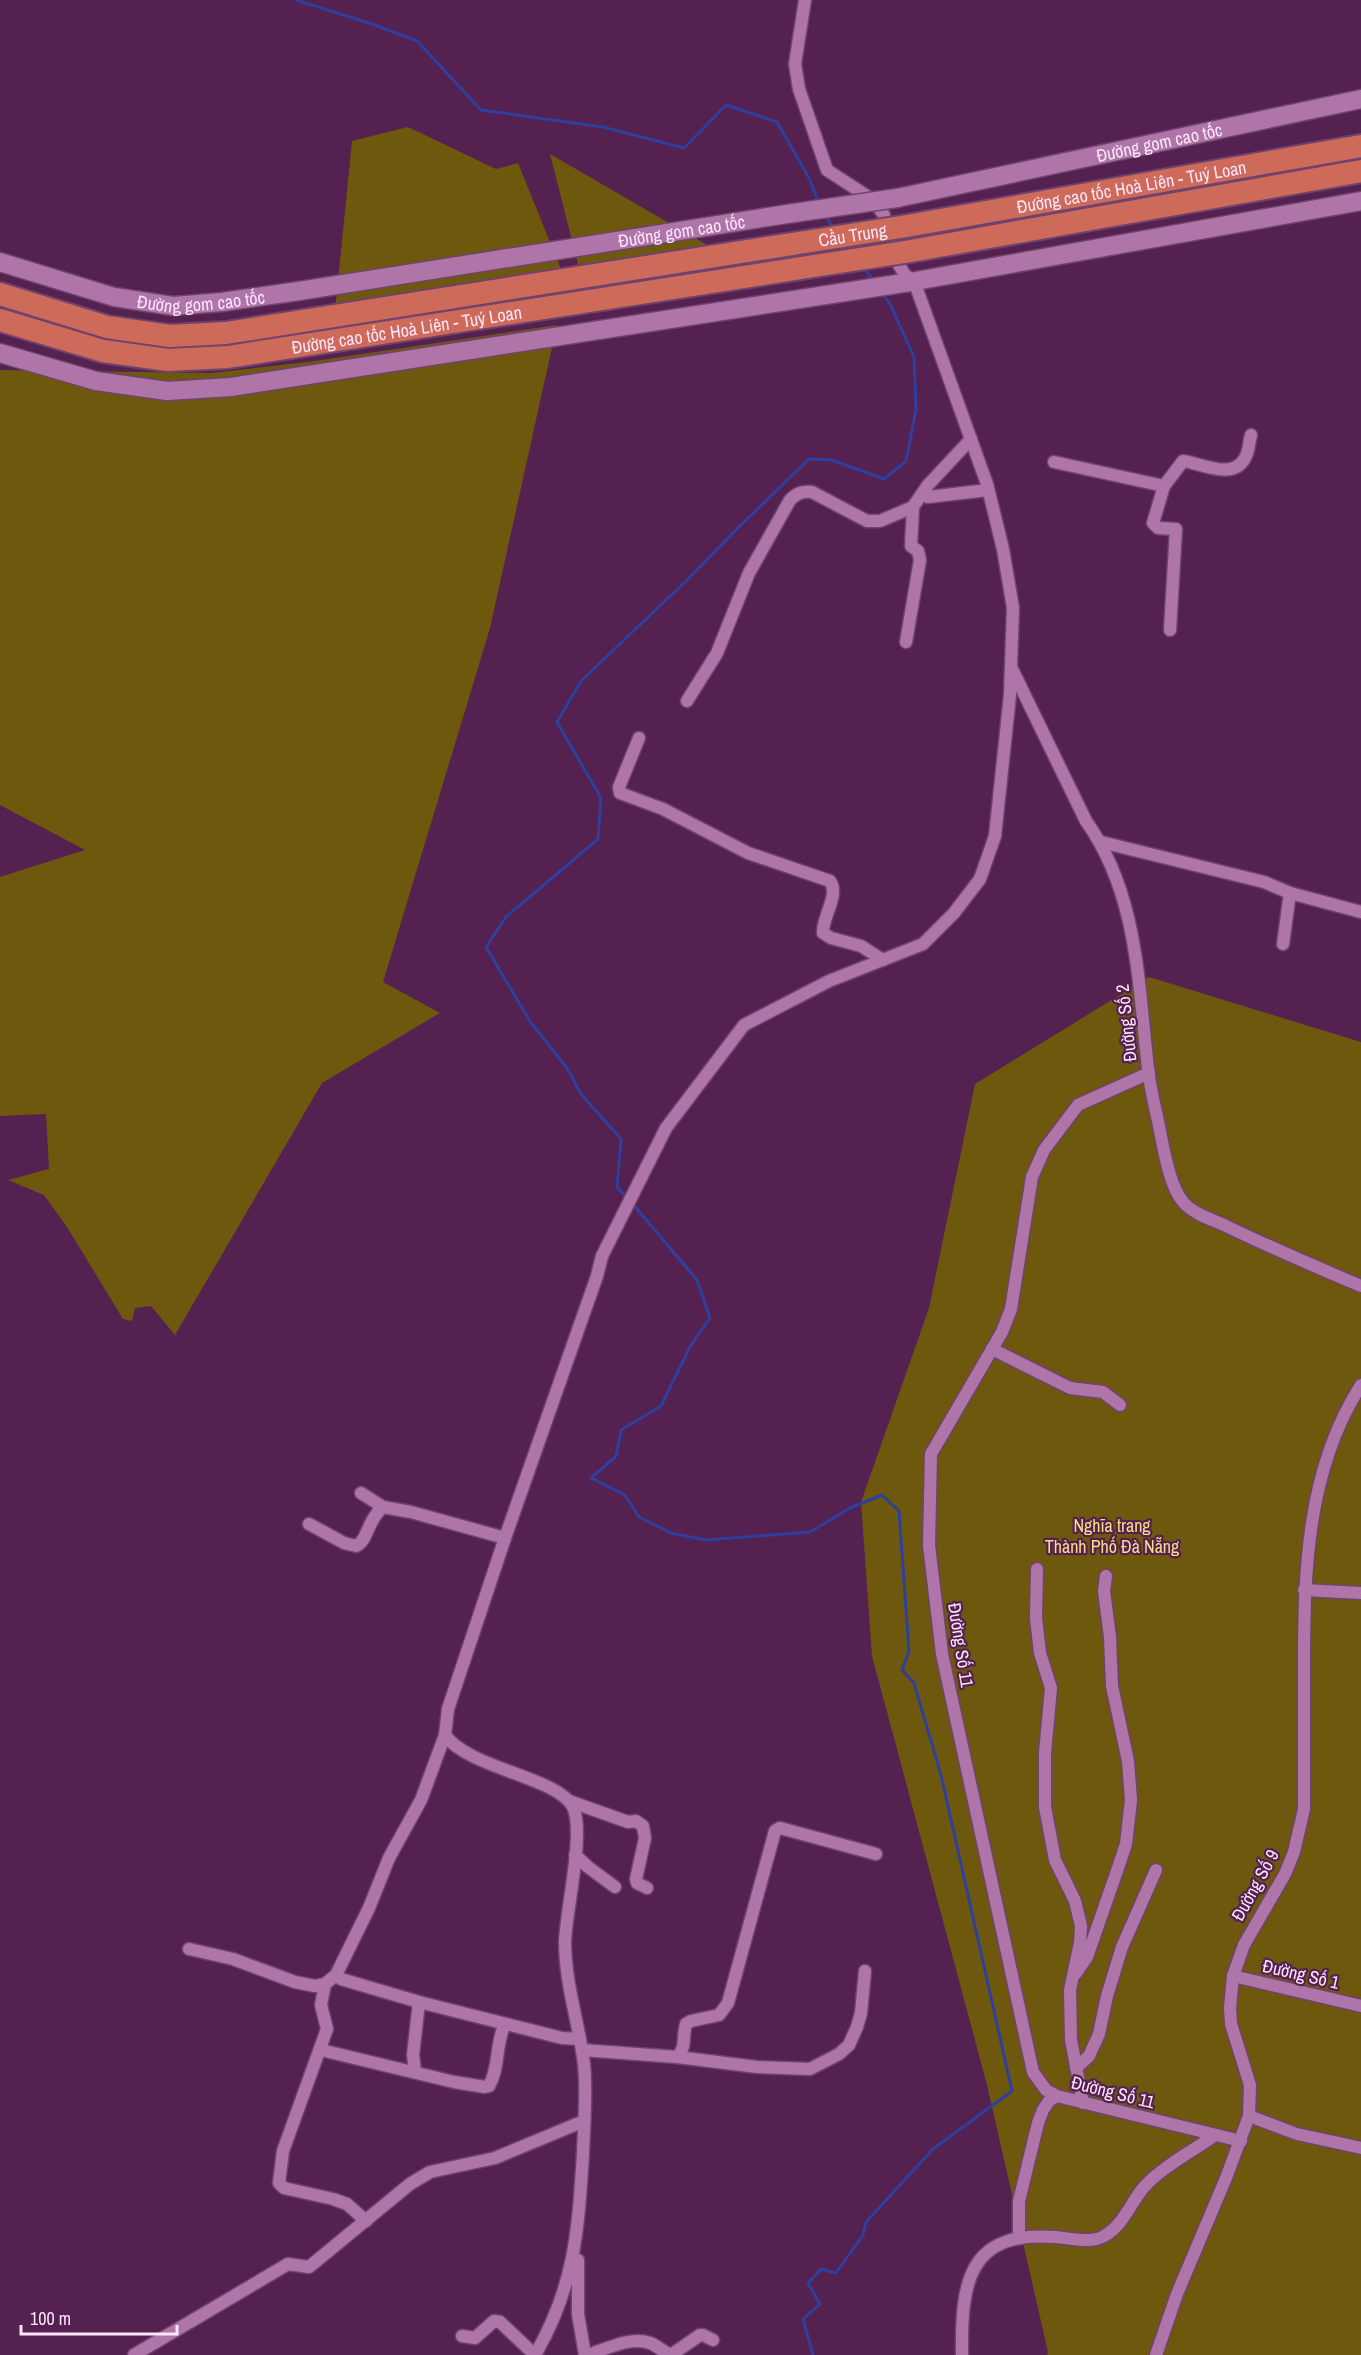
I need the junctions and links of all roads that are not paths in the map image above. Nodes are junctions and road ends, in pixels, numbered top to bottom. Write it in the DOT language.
graph roads {
  1 [pos="805,0"];
  2 [pos="1361,99"];
  3 [pos="1361,146"];
  4 [pos="1361,171"];
  5 [pos="1361,201"];
  6 [pos="901,227"];
  7 [pos="805,242"];
  8 [pos="905,252"];
  9 [pos="0,262"];
  10 [pos="814,266"];
  11 [pos="912,281"];
  12 [pos="0,294"];
  13 [pos="0,320"];
  14 [pos="0,353"];
  15 [pos="1251,435"];
  16 [pos="970,439"];
  17 [pos="1054,462"];
  18 [pos="1164,486"];
  19 [pos="988,490"];
  20 [pos="928,496"];
  21 [pos="913,507"];
  22 [pos="1170,630"];
  23 [pos="906,642"];
  24 [pos="1011,667"];
  25 [pos="687,701"];
  26 [pos="639,738"];
  27 [pos="1101,842"];
  28 [pos="1290,893"];
  29 [pos="1361,912"];
  30 [pos="1283,944"];
  31 [pos="883,960"];
  32 [pos="1149,1073"];
  33 [pos="1361,1286"];
  34 [pos="992,1349"];
  35 [pos="1361,1385"];
  36 [pos="1120,1405"];
  37 [pos="361,1493"];
  38 [pos="383,1507"];
  39 [pos="309,1524"];
  40 [pos="505,1538"];
  41 [pos="1038,1569"];
  42 [pos="1106,1576"];
  43 [pos="1304,1590"];
  44 [pos="1361,1593"];
  45 [pos="444,1735"];
  46 [pos="569,1801"];
  47 [pos="876,1854"];
  48 [pos="575,1855"];
  49 [pos="1156,1870"];
  50 [pos="615,1887"];
  51 [pos="647,1888"];
  52 [pos="189,1949"];
  53 [pos="865,1971"];
  54 [pos="336,1975"];
  55 [pos="1233,1976"];
  56 [pos="1072,1980"];
  57 [pos="325,1984"];
  58 [pos="419,2002"];
  59 [pos="1361,2007"];
  60 [pos="505,2024"];
  61 [pos="581,2045"];
  62 [pos="321,2050"];
  63 [pos="677,2057"];
  64 [pos="1076,2068"];
  65 [pos="415,2071"];
  66 [pos="1057,2096"];
  67 [pos="1083,2103"];
  68 [pos="1249,2116"];
  69 [pos="584,2121"];
  70 [pos="1214,2136"];
  71 [pos="1241,2141"];
  72 [pos="1361,2148"];
  73 [pos="366,2221"];
  74 [pos="578,2223"];
  75 [pos="1020,2237"];
  76 [pos="462,2336"];
  77 [pos="713,2340"];
  78 [pos="134,2355"];
  79 [pos="587,2355"];
  80 [pos="962,2355"];
  81 [pos="1156,2355"];
  1 -- 11 [label="street"];
  2 -- 9 [label="main road, Đường gom cao tốc, bridge"];
  3 -- 6 [label="highway, Đường cao tốc Hoà Liên - Tuý Loan"];
  4 -- 8 [label="highway, Đường cao tốc Hoà Liên - Tuý Loan"];
  5 -- 11 [label="main road"];
  6 -- 7 [label="highway, Cầu Trung, bridge"];
  7 -- 12 [label="highway, Đường cao tốc Hoà Liên - Tuý Loan"];
  8 -- 10 [label="highway, Cầu Trung, bridge"];
  10 -- 13 [label="highway, Đường cao tốc Hoà Liên - Tuý Loan"];
  11 -- 14 [label="main road"];
  11 -- 16 [label="street"];
  15 -- 18 [label="street"];
  16 -- 19 [label="street"];
  16 -- 21 [label="street"];
  17 -- 18 [label="street"];
  18 -- 22 [label="street"];
  19 -- 20 [label="street"];
  19 -- 24 [label="street"];
  21 -- 23 [label="street"];
  21 -- 25 [label="street"];
  24 -- 27 [label="street, Đường Số 2"];
  24 -- 31 [label="street"];
  26 -- 31 [label="street"];
  27 -- 28 [label="street"];
  27 -- 32 [label="street, Đường Số 2"];
  28 -- 29 [label="street"];
  28 -- 30 [label="street"];
  31 -- 40 [label="street"];
  32 -- 33 [label="street, Đường Số 2"];
  32 -- 34 [label="street, Đường Số 11"];
  34 -- 36 [label="street"];
  34 -- 66 [label="street, Đường Số 11"];
  35 -- 43 [label="street, Đường Số 9"];
  37 -- 38 [label="street"];
  38 -- 39 [label="street"];
  38 -- 40 [label="street"];
  40 -- 45 [label="street"];
  41 -- 56 [label="street"];
  42 -- 56 [label="street"];
  43 -- 44 [label="street"];
  43 -- 55 [label="street, Đường Số 9"];
  45 -- 46 [label="street"];
  45 -- 54 [label="street"];
  46 -- 48 [label="street"];
  46 -- 51 [label="street"];
  47 -- 63 [label="street"];
  48 -- 50 [label="street"];
  48 -- 61 [label="street"];
  49 -- 64 [label="street"];
  52 -- 57 [label="street"];
  53 -- 63 [label="street"];
  54 -- 57 [label="street"];
  54 -- 58 [label="street"];
  55 -- 59 [label="street, Đường Số 1"];
  55 -- 68 [label="street, Đường Số 9"];
  56 -- 64 [label="street"];
  57 -- 62 [label="street"];
  58 -- 60 [label="street"];
  58 -- 65 [label="street"];
  60 -- 61 [label="street"];
  60 -- 65 [label="street"];
  61 -- 63 [label="street"];
  61 -- 69 [label="street"];
  62 -- 65 [label="street"];
  62 -- 73 [label="street"];
  64 -- 67 [label="street"];
  66 -- 67 [label="street, Đường Số 11"];
  66 -- 75 [label="street"];
  67 -- 70 [label="street, Đường Số 11"];
  68 -- 71 [label="street, Đường Số 9"];
  68 -- 72 [label="street"];
  69 -- 73 [label="street"];
  69 -- 74 [label="street"];
  70 -- 71 [label="street, Đường Số 11"];
  70 -- 75 [label="street"];
  71 -- 81 [label="street, Đường Số 9"];
  73 -- 78 [label="street"];
  74 -- 76 [label="street"];
  74 -- 79 [label="street"];
  75 -- 80 [label="street"];
  77 -- 79 [label="street"];
}
